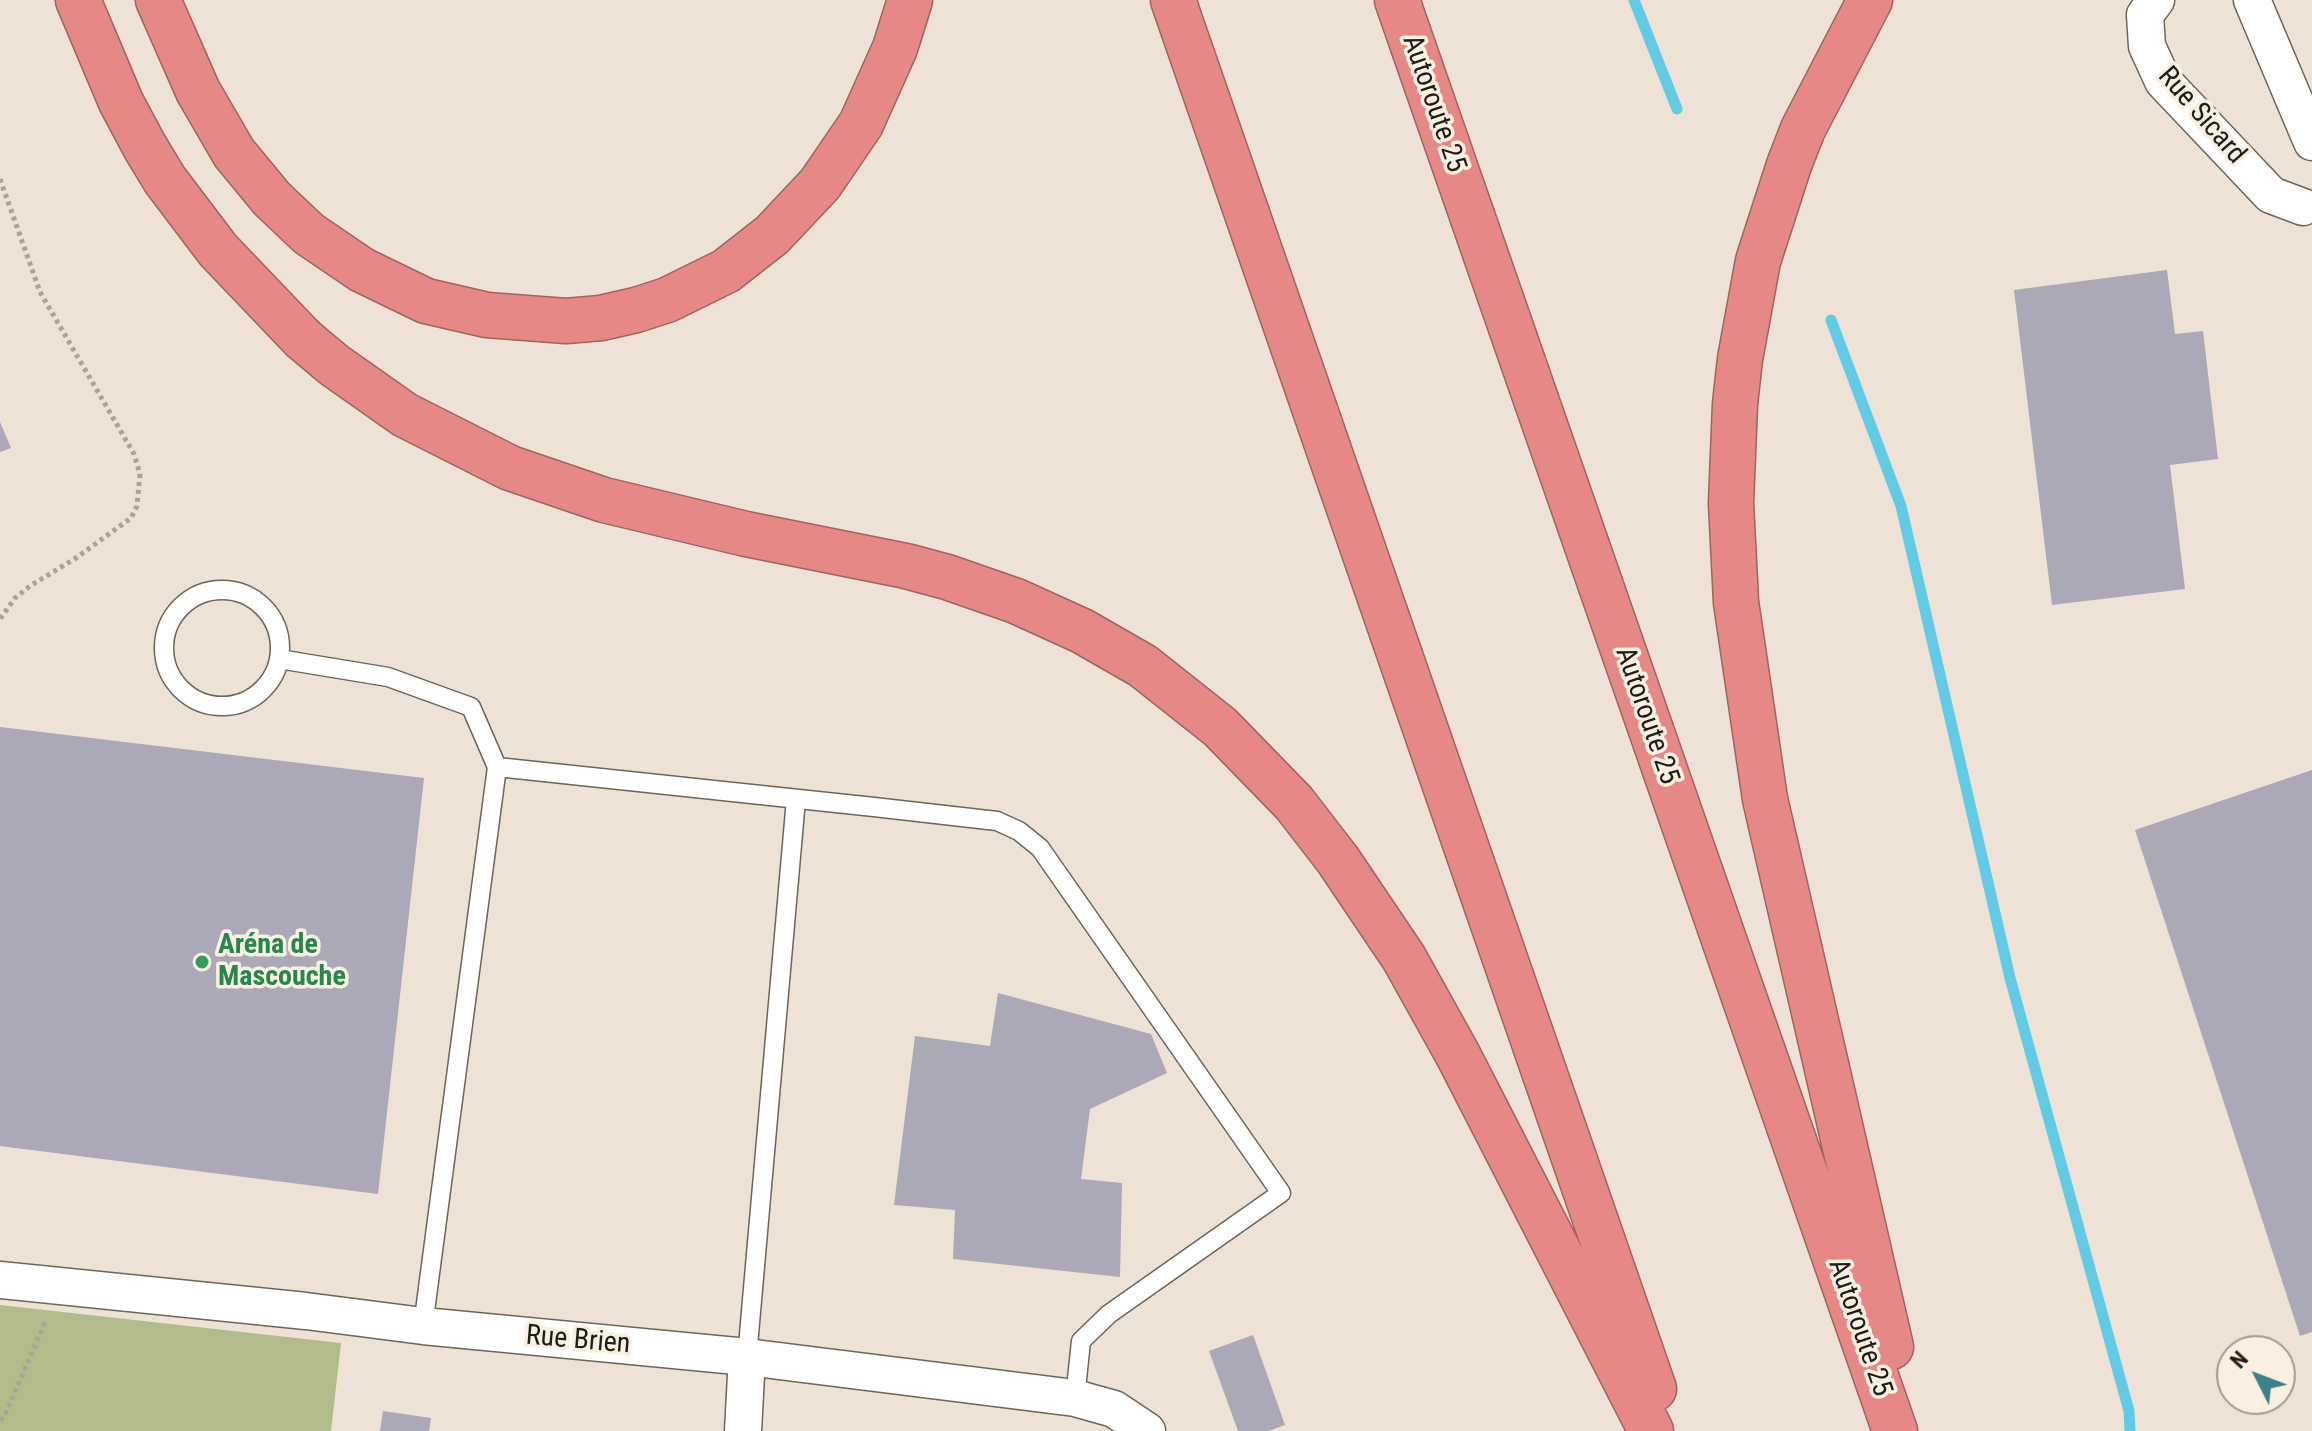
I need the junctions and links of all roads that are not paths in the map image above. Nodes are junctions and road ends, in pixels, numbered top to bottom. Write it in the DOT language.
graph roads {
  1 [pos="78,0"];
  2 [pos="158,0"];
  3 [pos="910,0"];
  4 [pos="1173,0"];
  5 [pos="1397,0"];
  6 [pos="1870,0"];
  7 [pos="2156,0"];
  8 [pos="2252,0"];
  9 [pos="2312,142"];
  10 [pos="2309,207"];
  11 [pos="279,659"];
  12 [pos="497,767"];
  13 [pos="796,799"];
  14 [pos="0,1280"];
  15 [pos="423,1326"];
  16 [pos="747,1357"];
  17 [pos="1075,1398"];
  18 [pos="743,1431"];
  19 [pos="1147,1431"];
  20 [pos="1651,1431"];
  21 [pos="1669,1431"];
  22 [pos="1895,1431"];
  23 [pos="1910,1431"];
  1 -- 20 [label="highway"];
  2 -- 3 [label="highway"];
  4 -- 21 [label="highway"];
  5 -- 22 [label="highway, Autoroute 25"];
  6 -- 23 [label="highway"];
  7 -- 10 [label="street, Rue Sicard"];
  8 -- 9 [label="street"];
  11 -- 11 [label="lane"];
  11 -- 12 [label="lane"];
  12 -- 13 [label="lane"];
  12 -- 15 [label="lane"];
  13 -- 16 [label="lane"];
  13 -- 17 [label="lane"];
  14 -- 15 [label="street, Rue Brien"];
  15 -- 16 [label="street, Rue Brien"];
  16 -- 17 [label="street, Rue Brien"];
  16 -- 18 [label="street"];
  17 -- 19 [label="street, Rue Brien"];
}
